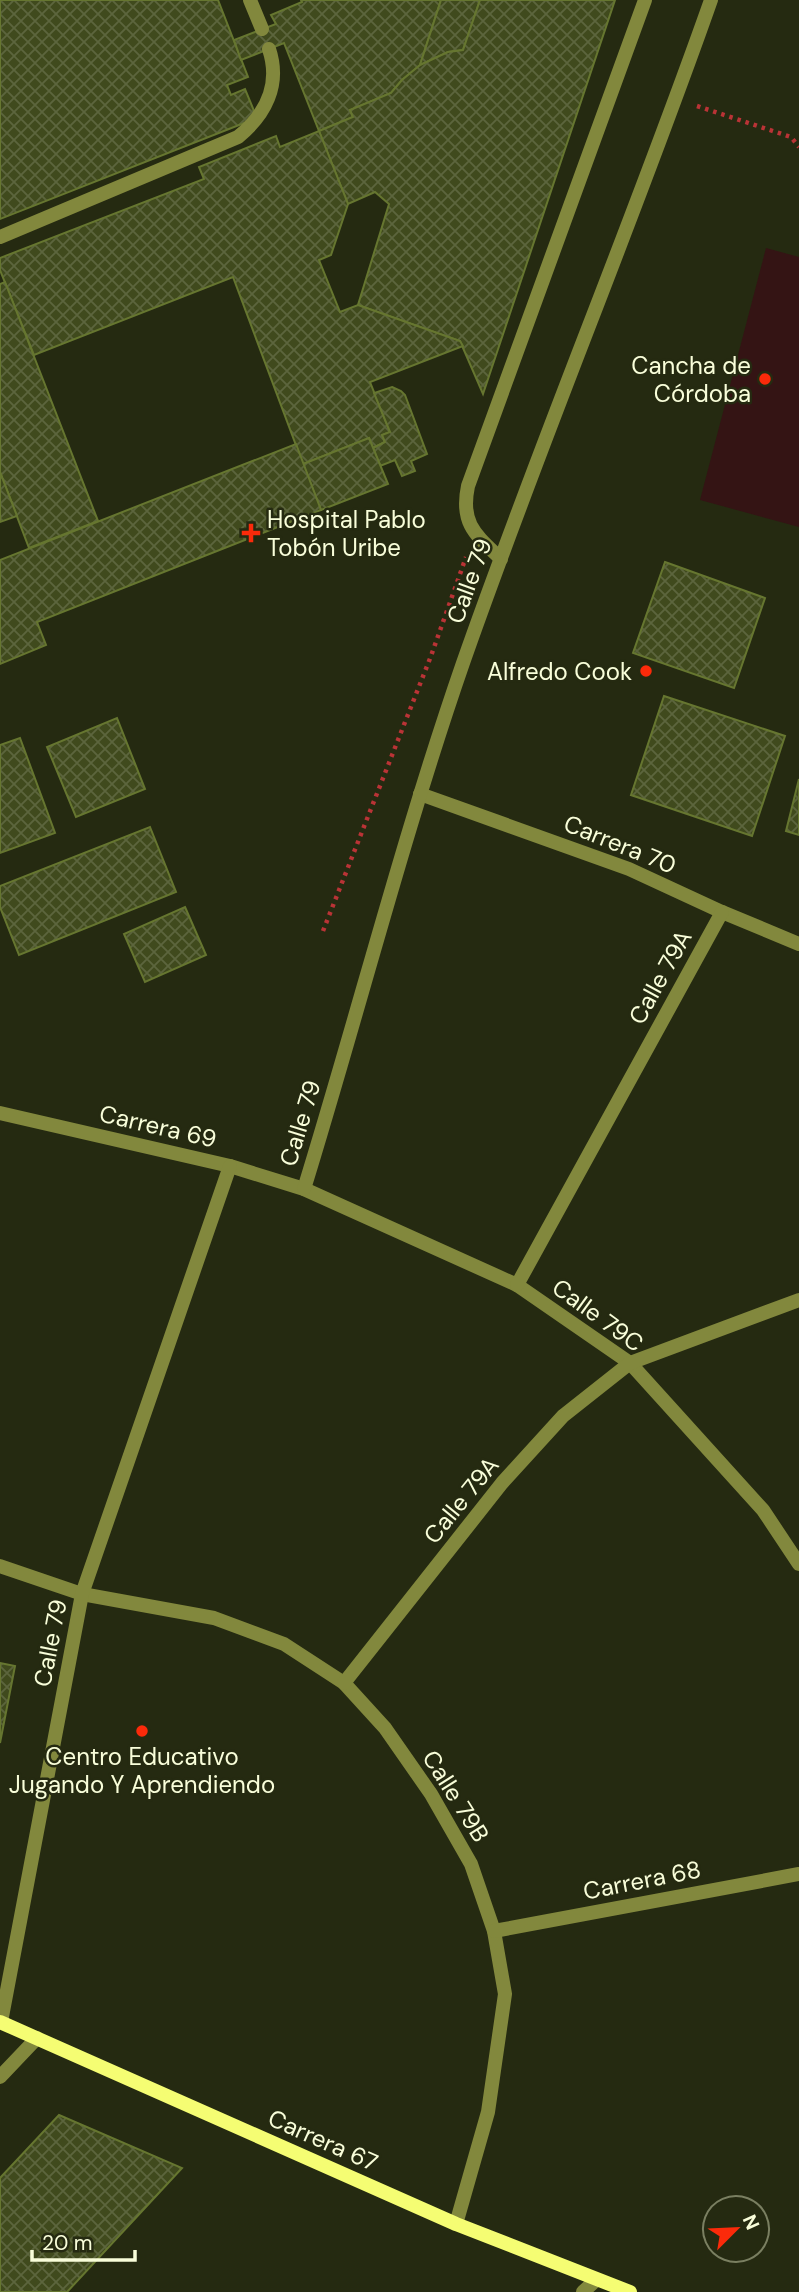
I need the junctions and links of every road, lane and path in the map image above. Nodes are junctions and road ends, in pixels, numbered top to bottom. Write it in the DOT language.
graph roads {
  1 [pos="250,0"];
  2 [pos="645,0"];
  3 [pos="711,0"];
  4 [pos="262,29"];
  5 [pos="269,49"];
  6 [pos="709,110"];
  7 [pos="799,147"];
  8 [pos="0,237"];
  9 [pos="501,559"];
  10 [pos="420,794"];
  11 [pos="722,912"];
  12 [pos="799,944"];
  13 [pos="0,1113"];
  14 [pos="230,1166"];
  15 [pos="304,1189"];
  16 [pos="517,1285"];
  17 [pos="799,1300"];
  18 [pos="630,1363"];
  19 [pos="799,1564"];
  20 [pos="0,1566"];
  21 [pos="82,1594"];
  22 [pos="344,1683"];
  23 [pos="799,1874"];
  24 [pos="494,1931"];
  25 [pos="0,2022"];
  26 [pos="37,2038"];
  27 [pos="0,2077"];
  28 [pos="456,2224"];
  29 [pos="596,2280"];
  30 [pos="583,2292"];
  31 [pos="630,2292"];
  1 -- 4 [label="street"];
  2 -- 9 [label="street"];
  3 -- 9 [label="street, Calle 79"];
  5 -- 8 [label="street"];
  6 -- 7 [label="path"];
  9 -- 10 [label="street, Calle 79"];
  10 -- 11 [label="street, Carrera 70"];
  10 -- 15 [label="street, Calle 79"];
  11 -- 12 [label="street, Carrera 70"];
  11 -- 16 [label="street, Calle 79A"];
  13 -- 14 [label="street, Carrera 69"];
  14 -- 15 [label="street, Carrera 69"];
  14 -- 21 [label="street, Calle 79"];
  15 -- 16 [label="street, Calle 79C"];
  16 -- 18 [label="street, Calle 79C"];
  17 -- 18 [label="street"];
  18 -- 19 [label="street, Calle 79C"];
  18 -- 22 [label="street, Calle 79A"];
  20 -- 21 [label="street, Calle 79B"];
  21 -- 22 [label="street, Calle 79B"];
  21 -- 25 [label="street, Calle 79"];
  22 -- 24 [label="street, Calle 79B"];
  23 -- 24 [label="street, Carrera 68"];
  24 -- 28 [label="street, Calle 79B"];
  25 -- 26 [label="main road, Carrera 67"];
  26 -- 27 [label="street"];
  26 -- 28 [label="main road, Carrera 67"];
  28 -- 29 [label="main road, Carrera 67"];
  29 -- 30 [label="street"];
  29 -- 31 [label="main road, Carrera 67"];
}
